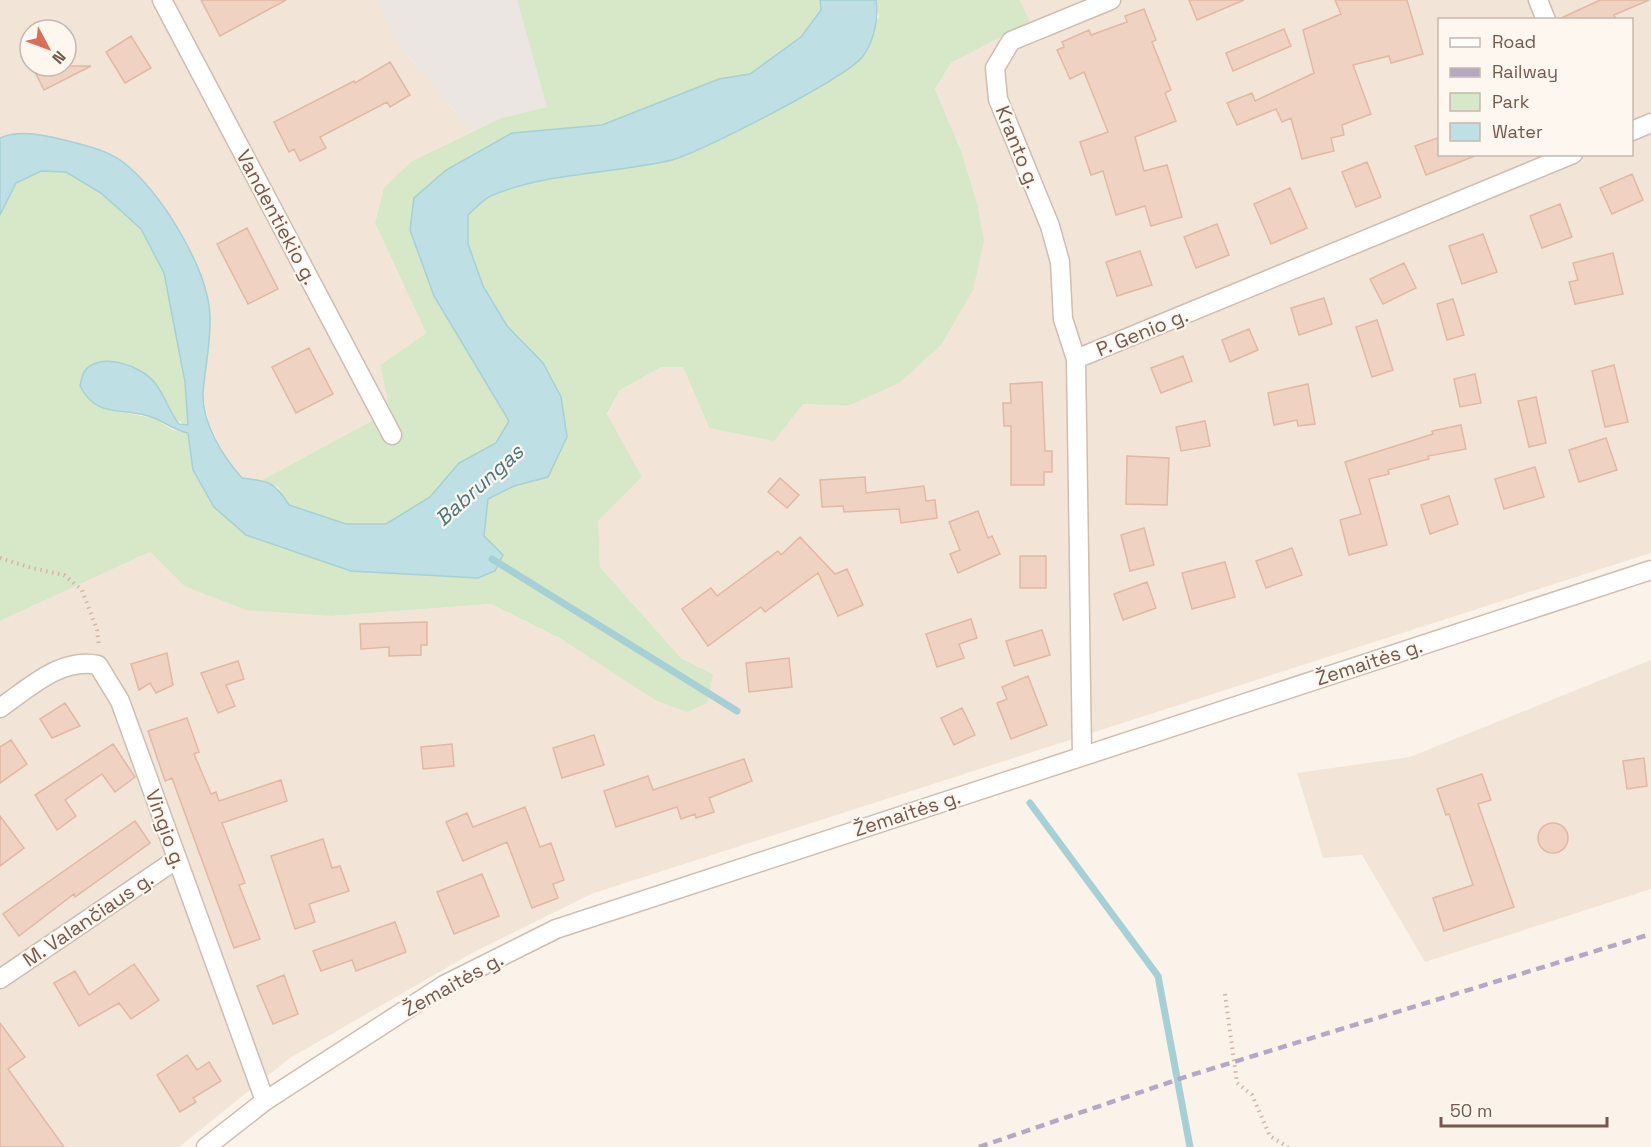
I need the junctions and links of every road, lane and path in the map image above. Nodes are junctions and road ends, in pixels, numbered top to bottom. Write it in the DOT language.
graph roads {
  1 [pos="162,0"];
  2 [pos="1111,0"];
  3 [pos="1538,0"];
  4 [pos="1545,18"];
  5 [pos="1651,123"];
  6 [pos="1633,131"];
  7 [pos="1568,156"];
  8 [pos="1076,359"];
  9 [pos="392,435"];
  10 [pos="0,558"];
  11 [pos="1651,570"];
  12 [pos="98,665"];
  13 [pos="0,708"];
  14 [pos="1082,754"];
  15 [pos="177,859"];
  16 [pos="0,979"];
  17 [pos="1225,993"];
  18 [pos="265,1101"];
  19 [pos="206,1147"];
  20 [pos="1288,1147"];
  1 -- 9 [label="street, Vandentiekio g."];
  2 -- 8 [label="street, Kranto g."];
  3 -- 4 [label="street"];
  5 -- 6 [label="street"];
  7 -- 8 [label="street, P. Genio g."];
  8 -- 14 [label="street, P. Genio g."];
  10 -- 12 [label="path"];
  11 -- 14 [label="street, Žemaitės g."];
  12 -- 13 [label="street"];
  12 -- 15 [label="street, Vingio g."];
  14 -- 18 [label="street, Žemaitės g."];
  15 -- 16 [label="street, M. Valančiaus g."];
  15 -- 18 [label="street, Vingio g."];
  17 -- 20 [label="path"];
  18 -- 19 [label="street, Žemaitės g."];
}
